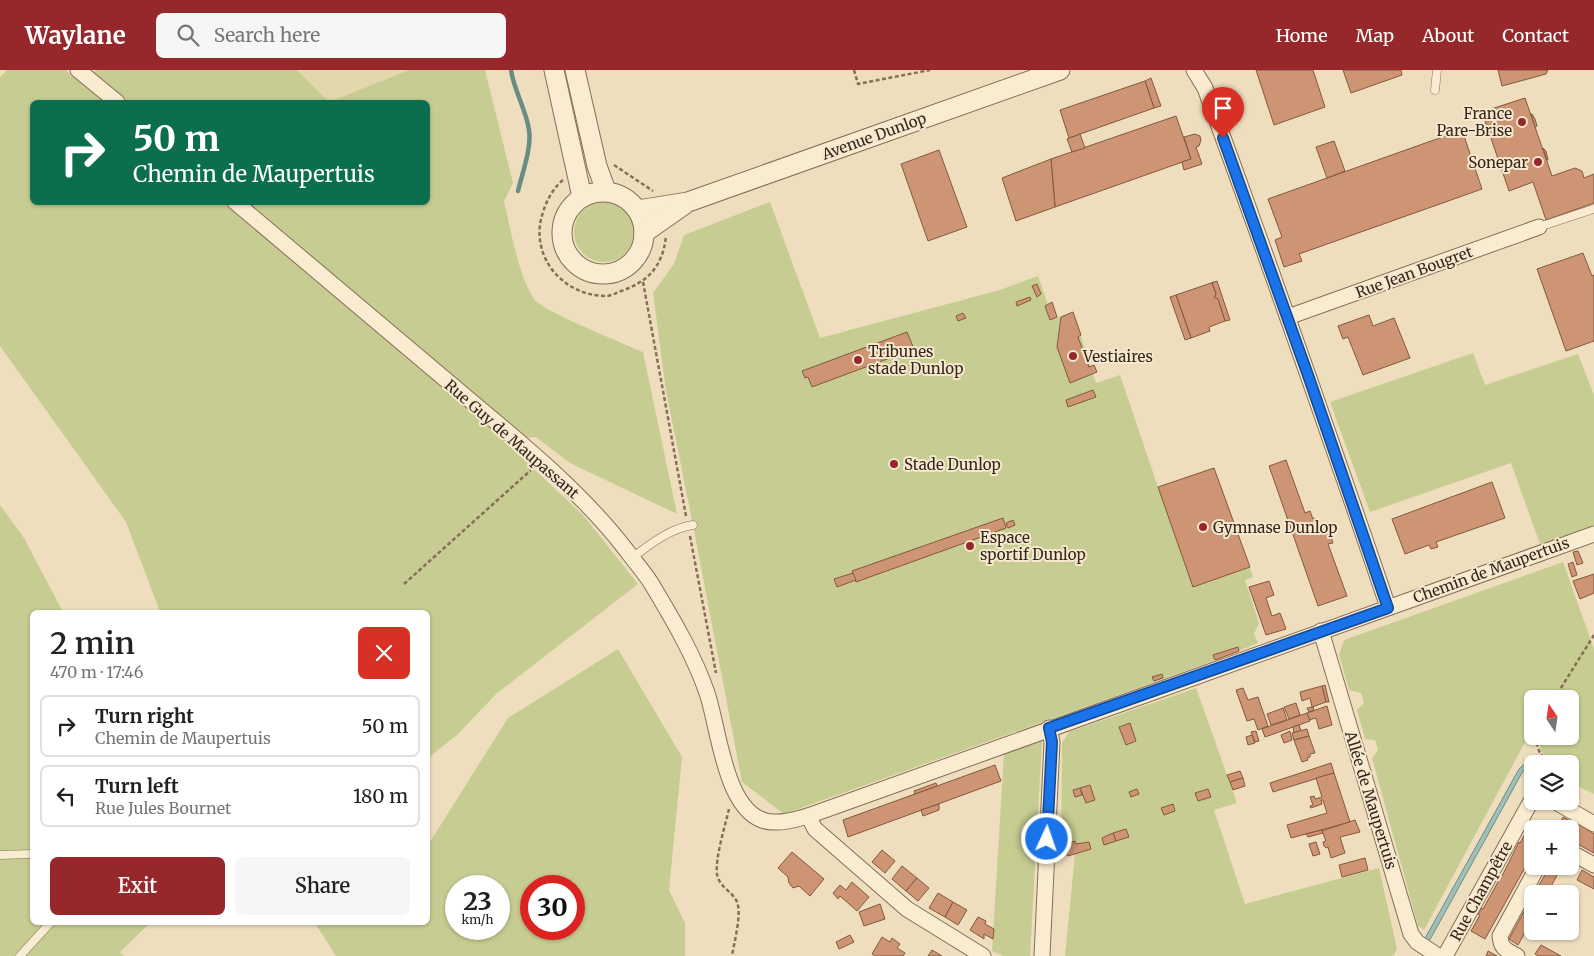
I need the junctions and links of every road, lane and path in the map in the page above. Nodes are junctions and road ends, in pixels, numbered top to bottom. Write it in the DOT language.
graph roads {
  1 [pos="78,70"];
  2 [pos="554,70"];
  3 [pos="575,70"];
  4 [pos="854,70"];
  5 [pos="930,70"];
  6 [pos="1060,70"];
  7 [pos="1194,70"];
  8 [pos="1204,70"];
  9 [pos="1437,70"];
  10 [pos="1205,88"];
  11 [pos="1435,90"];
  12 [pos="115,100"];
  13 [pos="604,165"];
  14 [pos="578,171"];
  15 [pos="606,191"];
  16 [pos="659,195"];
  17 [pos="582,197"];
  18 [pos="688,202"];
  19 [pos="239,205"];
  20 [pos="1593,208"];
  21 [pos="638,210"];
  22 [pos="1539,227"];
  23 [pos="644,233"];
  24 [pos="643,282"];
  25 [pos="1288,317"];
  26 [pos="542,461"];
  27 [pos="693,525"];
  28 [pos="1594,534"];
  29 [pos="632,558"];
  30 [pos="404,584"];
  31 [pos="1388,608"];
  32 [pos="1321,631"];
  33 [pos="1594,635"];
  34 [pos="1560,690"];
  35 [pos="1049,728"];
  36 [pos="733,790"];
  37 [pos="1526,810"];
  38 [pos="1570,810"];
  39 [pos="808,816"];
  40 [pos="1594,824"];
  41 [pos="30,854"];
  42 [pos="0,855"];
  43 [pos="1579,857"];
  44 [pos="1594,865"];
  45 [pos="1533,875"];
  46 [pos="48,925"];
  47 [pos="20,956"];
  48 [pos="732,956"];
  49 [pos="983,956"];
  50 [pos="1042,956"];
  51 [pos="1438,956"];
  52 [pos="1445,956"];
  53 [pos="1517,956"];
  1 -- 12 [label="street"];
  2 -- 14 [label="street"];
  3 -- 13 [label="street"];
  4 -- 5 [label="path"];
  6 -- 18 [label="street, Avenue Dunlop"];
  7 -- 10 [label="street"];
  8 -- 10 [label="street"];
  9 -- 11 [label="lane"];
  10 -- 25 [label="street"];
  13 -- 15 [label="street"];
  13 -- 16 [label="path"];
  14 -- 17 [label="street"];
  14 -- 24 [label="path"];
  15 -- 17 [label="street"];
  15 -- 21 [label="street"];
  17 -- 23 [label="street"];
  18 -- 21 [label="street, Avenue Dunlop"];
  18 -- 23 [label="street, Avenue Dunlop"];
  19 -- 26 [label="street, Rue Guy de Maupassant"];
  20 -- 22 [label="lane"];
  21 -- 23 [label="street"];
  22 -- 25 [label="street, Rue Jean Bougret"];
  25 -- 31 [label="street"];
  26 -- 29 [label="street, Rue Guy de Maupassant"];
  26 -- 30 [label="path"];
  27 -- 29 [label="lane"];
  28 -- 31 [label="street, Chemin de Maupertuis"];
  29 -- 36 [label="street, Rue Guy de Maupassant"];
  31 -- 32 [label="street, Chemin de Maupertuis"];
  32 -- 35 [label="street, Chemin de Maupertuis"];
  32 -- 51 [label="street, Allée de Maupertuis"];
  33 -- 34 [label="path"];
  35 -- 39 [label="street, Rue Guy de Maupassant"];
  35 -- 50 [label="street"];
  36 -- 39 [label="street, Rue Guy de Maupassant"];
  36 -- 48 [label="path"];
  37 -- 52 [label="street, Rue Champêtre"];
  38 -- 40 [label="street"];
  39 -- 49 [label="street"];
  41 -- 42 [label="lane"];
  43 -- 44 [label="street"];
  45 -- 53 [label="street"];
  46 -- 47 [label="lane"];
}
